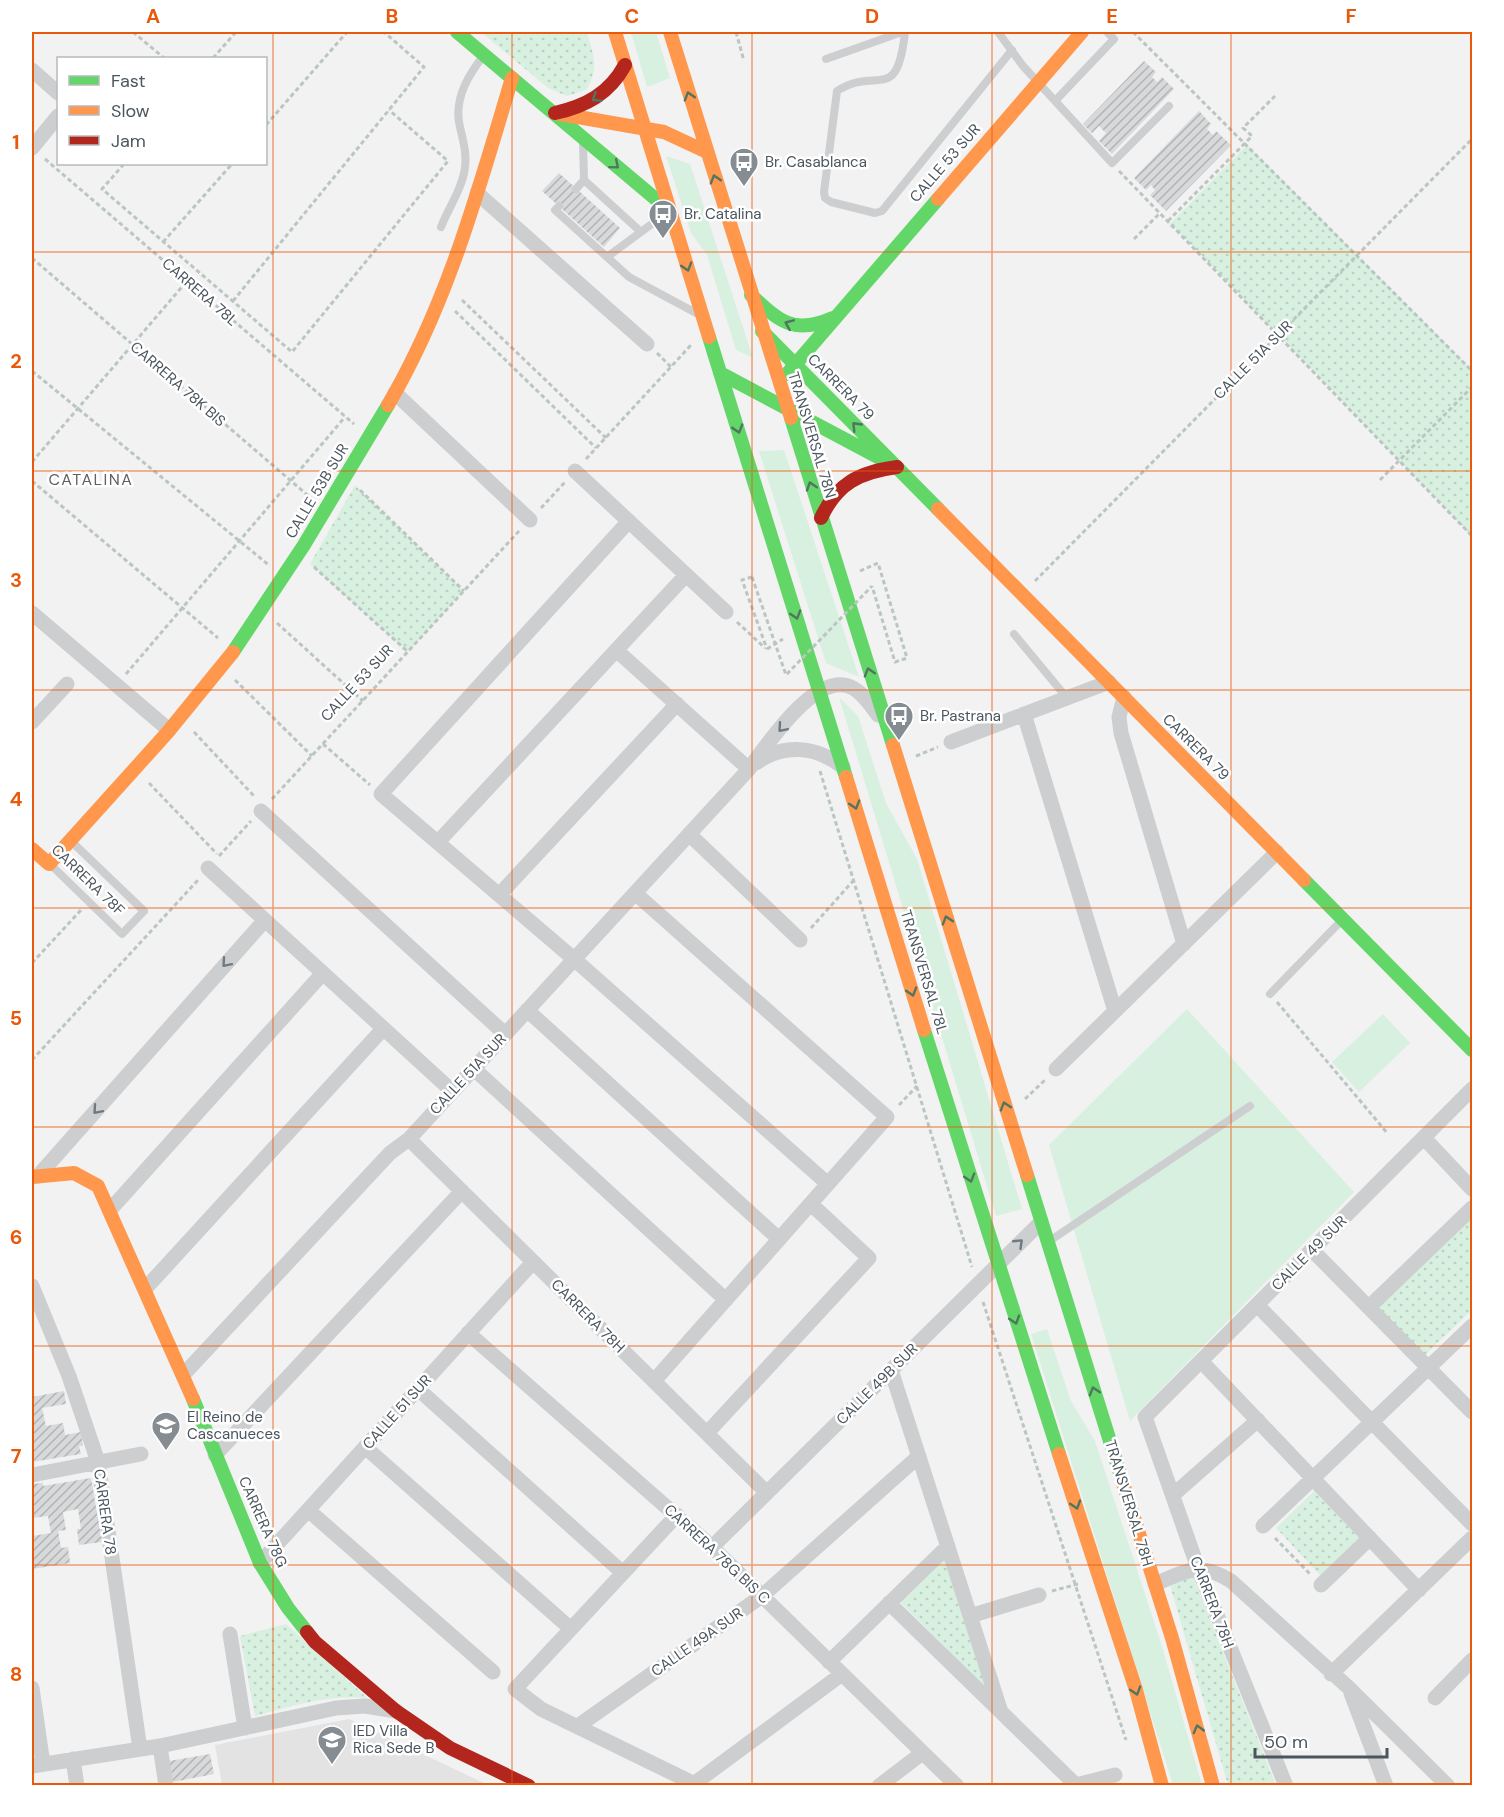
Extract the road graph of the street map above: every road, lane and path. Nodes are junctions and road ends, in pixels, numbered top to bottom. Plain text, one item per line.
1 (133, 32) edge
2 (236, 32) edge
3 (347, 32) edge
4 (384, 32) edge
5 (458, 32) edge
6 (615, 32) edge
7 (670, 32) edge
8 (736, 32) edge
9 (903, 32) edge
10 (998, 32) edge
11 (1082, 32) edge
12 (1107, 32) edge
13 (1133, 32) edge
14 (1012, 51) junction
15 (484, 55) junction
16 (163, 57) edge
17 (214, 57) edge
18 (826, 59) dead end
19 (744, 61) dead end
20 (625, 65) junction
21 (32, 70) edge
22 (512, 78) junction
23 (1038, 82) junction
24 (57, 92) edge
25 (1275, 96) dead end
26 (1055, 101) junction
27 (1169, 106) dead end
28 (389, 110) junction
29 (555, 113) junction
30 (57, 117) edge
31 (267, 124) edge
32 (644, 128) junction
33 (583, 138) junction
34 (1473, 139) edge
35 (1245, 144) junction
36 (32, 148) edge
37 (707, 152) junction
38 (1112, 163) junction
39 (123, 165) edge
40 (231, 165) edge
41 (584, 180) junction
42 (576, 189) dead end
43 (477, 193) junction
44 (559, 206) dead end
45 (670, 211) junction
46 (1160, 213) junction
47 (1168, 221) junction
48 (441, 227) dead end
49 (641, 232) junction
50 (1134, 239) dead end
51 (164, 242) junction
52 (1357, 255) junction
53 (607, 257) junction
54 (32, 258) edge
55 (187, 281) junction
56 (445, 292) junction
57 (751, 295) junction
58 (233, 301) junction
59 (834, 318) junction
60 (705, 323) junction
61 (762, 330) junction
62 (1278, 335) junction
63 (647, 344) dead end
64 (132, 345) junction
65 (795, 364) junction
66 (1473, 370) edge
67 (32, 371) edge
68 (720, 373) junction
69 (778, 384) junction
70 (1473, 387) edge
71 (395, 393) junction
72 (786, 408) junction
73 (77, 409) junction
74 (345, 417) junction
75 (369, 437) junction
76 (606, 438) junction
77 (596, 448) junction
78 (1400, 460) junction
79 (32, 462) edge
80 (897, 467) junction
81 (575, 471) junction
82 (345, 476) junction
83 (1380, 480) dead end
84 (32, 481) edge
85 (291, 481) junction
86 (325, 510) junction
87 (821, 518) junction
88 (530, 520) junction
89 (629, 521) junction
90 (1473, 536) edge
91 (239, 541) junction
92 (298, 553) junction
93 (859, 572) dead end
94 (686, 574) junction
95 (283, 577) junction
96 (1034, 582) dead end
97 (464, 591) junction
98 (183, 608) junction
99 (262, 609) junction
100 (726, 612) joint
101 (32, 614) edge
102 (1014, 634) dead end
103 (616, 650) junction
104 (233, 651) junction
105 (408, 652) junction
106 (221, 666) junction
107 (1109, 682) junction
108 (68, 684) dead end
109 (116, 685) junction
110 (819, 689) junction
111 (1124, 697) junction
112 (1067, 698) junction
113 (363, 701) junction
114 (677, 705) junction
115 (1023, 714) junction
116 (180, 718) junction
117 (32, 722) edge
118 (887, 728) junction
119 (169, 730) junction
120 (951, 742) joint
121 (323, 744) junction
122 (312, 756) junction
123 (910, 758) dead end
124 (843, 767) junction
125 (135, 769) junction
126 (749, 769) junction
127 (381, 794) junction
128 (263, 809) junction
129 (689, 834) junction
130 (71, 840) junction
131 (438, 842) junction
132 (32, 849) edge
133 (1277, 852) junction
134 (220, 856) junction
135 (50, 864) junction
136 (208, 868) junction
137 (859, 874) dead end
138 (635, 893) junction
139 (499, 895) junction
140 (89, 902) junction
141 (1343, 919) junction
142 (265, 920) junction
143 (800, 940) joint
144 (1184, 944) junction
145 (574, 959) junction
146 (32, 963) edge
147 (322, 973) junction
148 (1270, 994) joint
149 (527, 1010) junction
150 (1115, 1011) junction
151 (383, 1029) junction
152 (505, 1034) junction
153 (1473, 1050) edge
154 (32, 1060) edge
155 (473, 1068) junction
156 (1056, 1069) joint
157 (923, 1079) dead end
158 (1473, 1089) edge
159 (452, 1091) junction
160 (1250, 1106) dead end
161 (1008, 1116) junction
162 (887, 1117) junction
163 (1388, 1134) dead end
164 (1424, 1138) junction
165 (409, 1139) junction
166 (35, 1176) edge
167 (828, 1184) junction
168 (1473, 1189) edge
169 (462, 1191) junction
170 (811, 1204) junction
171 (1473, 1208) edge
172 (110, 1210) junction
173 (1041, 1222) junction
174 (779, 1239) junction
175 (1048, 1243) junction
176 (1312, 1250) junction
177 (533, 1262) junction
178 (997, 1264) junction
179 (32, 1286) edge
180 (145, 1289) junction
181 (726, 1300) junction
182 (1257, 1305) junction
183 (1369, 1307) junction
184 (1473, 1326) edge
185 (468, 1333) junction
186 (1201, 1361) junction
187 (1427, 1368) junction
188 (891, 1370) junction
189 (183, 1376) junction
190 (654, 1381) junction
191 (418, 1389) junction
192 (1473, 1412) edge
193 (1145, 1417) joint
194 (1258, 1420) junction
195 (1372, 1422) junction
196 (707, 1433) junction
197 (365, 1447) junction
198 (141, 1454) dead end
199 (214, 1455) junction
200 (919, 1456) junction
201 (98, 1462) junction
202 (32, 1475) edge
203 (1313, 1478) junction
204 (767, 1493) junction
205 (1173, 1495) junction
206 (308, 1510) junction
207 (677, 1515) junction
208 (1473, 1524) edge
209 (1263, 1526) joint
210 (1370, 1538) junction
211 (1473, 1538) edge
212 (948, 1546) junction
213 (712, 1547) junction
214 (260, 1563) junction
215 (1198, 1568) junction
216 (623, 1573) junction
217 (1084, 1582) dead end
218 (1155, 1584) junction
219 (1321, 1585) joint
220 (1419, 1590) junction
221 (1039, 1595) joint
222 (762, 1596) junction
223 (889, 1603) junction
224 (970, 1616) junction
225 (571, 1629) junction
226 (230, 1634) dead end
227 (1473, 1660) edge
228 (830, 1662) junction
229 (493, 1672) dead end
230 (842, 1674) junction
231 (1331, 1674) junction
232 (32, 1688) edge
233 (1349, 1688) junction
234 (1435, 1698) dead end
235 (396, 1712) junction
236 (1001, 1712) junction
237 (578, 1726) junction
238 (245, 1728) junction
239 (160, 1746) junction
240 (140, 1749) junction
241 (921, 1754) junction
242 (73, 1759) junction
243 (37, 1765) edge
244 (1115, 1775) dead end
245 (697, 1784) edge
246 (77, 1785) edge
247 (166, 1785) edge
248 (529, 1785) edge
249 (879, 1785) edge
250 (957, 1785) edge
251 (1076, 1785) edge
252 (1162, 1785) edge
253 (1213, 1785) edge
254 (1286, 1785) edge
255 (1386, 1785) edge
256 (1448, 1785) edge

1 - 16 path
2 - 17 path
3 - 31 path
4 - 28 path
5 - 15 street
6 - 20 street
37 -> 7 street, TRANSVERSAL 78N
8 - 19 path
9 - 14 lane
9 - 18 lane
10 - 14 lane
11 - 23 street, CALLE 53 SUR
12 - 26 lane
13 - 35 path
14 - 23 lane
15 - 22 street
15 - 48 lane
20 -> 29 street
20 - 32 street
21 - 24 street
22 - 29 street
22 - 43 street, CALLE 53B SUR
23 - 26 lane
23 - 59 street, CALLE 53 SUR
25 - 35 path
26 - 38 lane
27 - 38 lane
28 - 58 path
28 - 58 path
29 - 32 street
29 - 33 street
30 - 36 street
32 - 37 street
32 - 45 street
33 - 41 lane
33 -> 45 street
34 - 52 path, CALLE 51A SUR
35 - 47 path
35 - 52 path
36 - 55 path, CARRERA 78L
57 -> 37 street, TRANSVERSAL 78N
38 - 46 path
39 - 51 path
40 - 51 path
41 - 42 lane
41 - 49 lane
43 - 56 street, CALLE 53B SUR
43 - 63 street
44 - 53 lane
45 - 49 lane
45 -> 60 street
46 - 47 path
46 - 50 path
47 - 62 path
49 - 53 lane
51 - 58 path
52 - 62 path, CALLE 51A SUR
52 - 66 path
53 - 60 lane
54 - 64 path, CARRERA 78K BIS
55 - 64 path
55 - 74 path, CARRERA 78L
56 - 71 street, CALLE 53B SUR
56 - 76 path
56 - 77 path
59 -> 57 street
57 - 61 street, TRANSVERSAL 78N
59 - 65 street, CALLE 53 SUR
60 - 68 street
60 - 76 path, CALLE 53 SUR
61 - 65 street, CARRERA 79
61 - 69 street, TRANSVERSAL 78N
62 - 78 path
62 - 96 path, CALLE 51A SUR
64 - 73 path
64 - 85 path, CARRERA 78K BIS
65 - 69 street, CALLE 53 SUR
80 -> 65 street, CARRERA 79
67 - 73 path
68 - 72 street, CARRERA 79
68 -> 110 street
69 - 72 street, TRANSVERSAL 78N
70 - 78 path
71 - 75 street, CALLE 53B SUR
71 - 88 street
72 - 80 street, CARRERA 79
87 -> 72 street, TRANSVERSAL 78N
73 - 79 path
73 - 91 path
74 - 75 path, CARRERA 78L
74 - 85 path
75 - 82 street, CALLE 53B SUR
76 - 77 path, CALLE 53 SUR
77 - 81 path, CALLE 53 SUR
78 - 83 path
78 - 90 path
80 - 87 street
80 - 107 street, CARRERA 79
81 - 88 path, CALLE 53 SUR
81 - 89 street
82 - 86 street, CALLE 53B SUR
82 - 97 path
84 - 98 path
85 - 86 path, CARRERA 78K BIS
85 - 91 path
86 - 92 street, CALLE 53B SUR
118 -> 87 street, TRANSVERSAL 78N
88 - 97 path, CALLE 53 SUR
89 - 94 street
89 - 127 street
91 - 95 path
91 - 98 path
92 - 95 street, CALLE 53B SUR
92 - 105 path
93 - 100 path, bridge
94 - 100 street
94 - 103 street
95 - 99 street, CALLE 53B SUR
97 - 105 path, CALLE 53 SUR
98 - 104 path
98 - 109 path
99 - 104 street, CALLE 53B SUR
99 - 113 path
101 - 109 street
102 - 112 lane
103 - 114 street
103 - 131 street
104 - 106 street, CALLE 53B SUR
105 - 113 path, CALLE 53 SUR
106 - 116 street, CALLE 53B SUR
106 - 122 path
107 - 111 street, CARRERA 79
107 - 112 street
108 - 117 street
109 - 119 street
110 - 118 street
110 - 124 street, TRANSVERSAL 78L
110 -> 126 street, CALLE 51A SUR
111 - 133 street, CARRERA 79
111 - 144 street
112 - 115 street
113 - 121 path, CALLE 53 SUR
114 - 126 street
114 - 139 street
115 - 120 street
115 - 150 street
116 - 119 street, CALLE 53B SUR
116 - 128 path
161 -> 118 street
119 - 125 street, CALLE 53B SUR
120 - 123 path
121 - 122 path, CALLE 53 SUR
121 - 127 path
122 - 128 path, CALLE 53 SUR
124 - 126 street, CALLE 51A SUR
124 -> 178 street, TRANSVERSAL 78L
125 - 130 street, CALLE 53B SUR
125 - 134 path
126 - 129 street, CALLE 51A SUR
127 - 131 street
128 - 134 path, CALLE 53 SUR
128 - 152 street
129 - 138 street, CALLE 51A SUR
129 - 143 street
130 - 135 street, CALLE 53B SUR
130 - 140 lane, CARRERA 78F
131 - 139 street
132 - 135 street, CARRERA 78F
133 - 141 street, CARRERA 79
133 - 144 street
134 - 136 path, CALLE 53 SUR
135 - 140 lane, CARRERA 78F
136 - 142 street
136 - 154 path, CALLE 53 SUR
137 - 143 path
138 - 145 street, CALLE 51A SUR
138 - 162 street
139 - 145 street
140 - 146 path
141 - 148 lane
141 - 153 street, CARRERA 79
142 - 147 street
142 -> 166 street
144 - 150 street
145 - 149 street, CALLE 51A SUR
145 - 167 street
147 - 151 street
147 - 172 street
148 - 163 path
149 - 152 street, CALLE 51A SUR
149 - 174 street
150 - 156 street
151 - 159 street
151 - 180 street
152 - 155 street, CALLE 51A SUR
155 - 159 street, CALLE 51A SUR
155 - 181 street
156 - 161 path
157 - 162 path
158 - 164 street, CALLE 49 SUR
159 - 165 street, CALLE 51A SUR
160 - 175 lane
161 - 173 street
162 - 167 street
164 - 168 street
164 - 176 street, CALLE 49 SUR
165 - 169 street, CARRERA 78H
165 - 189 street, CALLE 51A SUR
166 - 172 street, CARRERA 78G
167 - 170 street
169 - 177 street, CARRERA 78H
169 - 199 street
170 - 174 street
170 - 196 street
171 - 183 street
172 - 180 street, CARRERA 78G
173 - 175 street, TRANSVERSAL 78H
178 -> 173 street, CALLE 49B SUR
174 - 181 street
218 -> 175 street, TRANSVERSAL 78H
176 - 182 street, CALLE 49 SUR
176 - 183 street
177 - 185 street, CALLE 51 SUR
177 - 190 street, CARRERA 78H
178 - 188 street, CALLE 49B SUR
178 -> 252 street
179 - 201 street, CARRERA 78
180 - 189 street, CARRERA 78G
181 - 190 street
182 - 186 street, CALLE 49 SUR
182 - 195 street
183 - 187 street
184 - 187 street
185 - 191 street, CALLE 51 SUR
185 - 207 street, CARRERA 78G BIS C
186 - 193 street, CALLE 49 SUR
186 - 194 street
187 - 192 street
187 - 195 street
188 - 200 street
188 - 204 street, CALLE 49B SUR
189 - 199 street, CARRERA 78G
190 - 196 street, CARRERA 78H
191 - 197 street, CALLE 51 SUR
191 - 216 street
193 - 205 street, CARRERA 78H
194 - 203 street
194 - 205 street
195 - 203 street
195 - 208 street
196 - 204 street, CARRERA 78H
197 - 206 street, CALLE 51 SUR
197 - 225 street
198 - 201 street
199 - 214 street, CARRERA 78G
200 - 212 street
200 - 222 street, CALLE 49A SUR
201 - 202 street
201 - 240 street, CARRERA 78
203 - 209 street
203 - 210 street
204 - 213 street, CALLE 49B SUR
205 - 215 street, CARRERA 78H
206 - 214 street, CALLE 51 SUR
206 - 229 street
207 - 213 street, CARRERA 78G BIS C
207 - 216 street
209 - 219 path
210 - 219 street
210 - 220 street
211 - 220 street
212 - 223 street
212 - 224 street
213 - 222 street, CARRERA 78G BIS C
214 - 235 street, CARRERA 78G
215 - 218 street
215 - 231 street
215 - 254 street, CARRERA 78H
216 - 225 street
217 - 221 path
253 -> 218 street, TRANSVERSAL 78H
220 - 231 street
221 - 224 street
222 - 228 street, CARRERA 78G BIS C
222 - 237 street, CALLE 49A SUR
223 - 228 street
223 - 236 street
224 - 236 street
225 - 237 street
226 - 238 street
227 - 234 street
228 - 230 street, CARRERA 78G BIS C
230 - 241 street, CARRERA 78G BIS C
230 - 245 street
231 - 233 street
232 - 243 street
233 - 255 street
233 - 256 street
235 - 238 street
235 - 248 street, CARRERA 78G
236 - 251 street
237 - 245 street
238 - 239 street
239 - 240 street
239 - 247 street
240 - 242 street
241 - 249 street
241 - 250 street, CARRERA 78G BIS C
242 - 243 street
242 - 246 street
244 - 251 street

